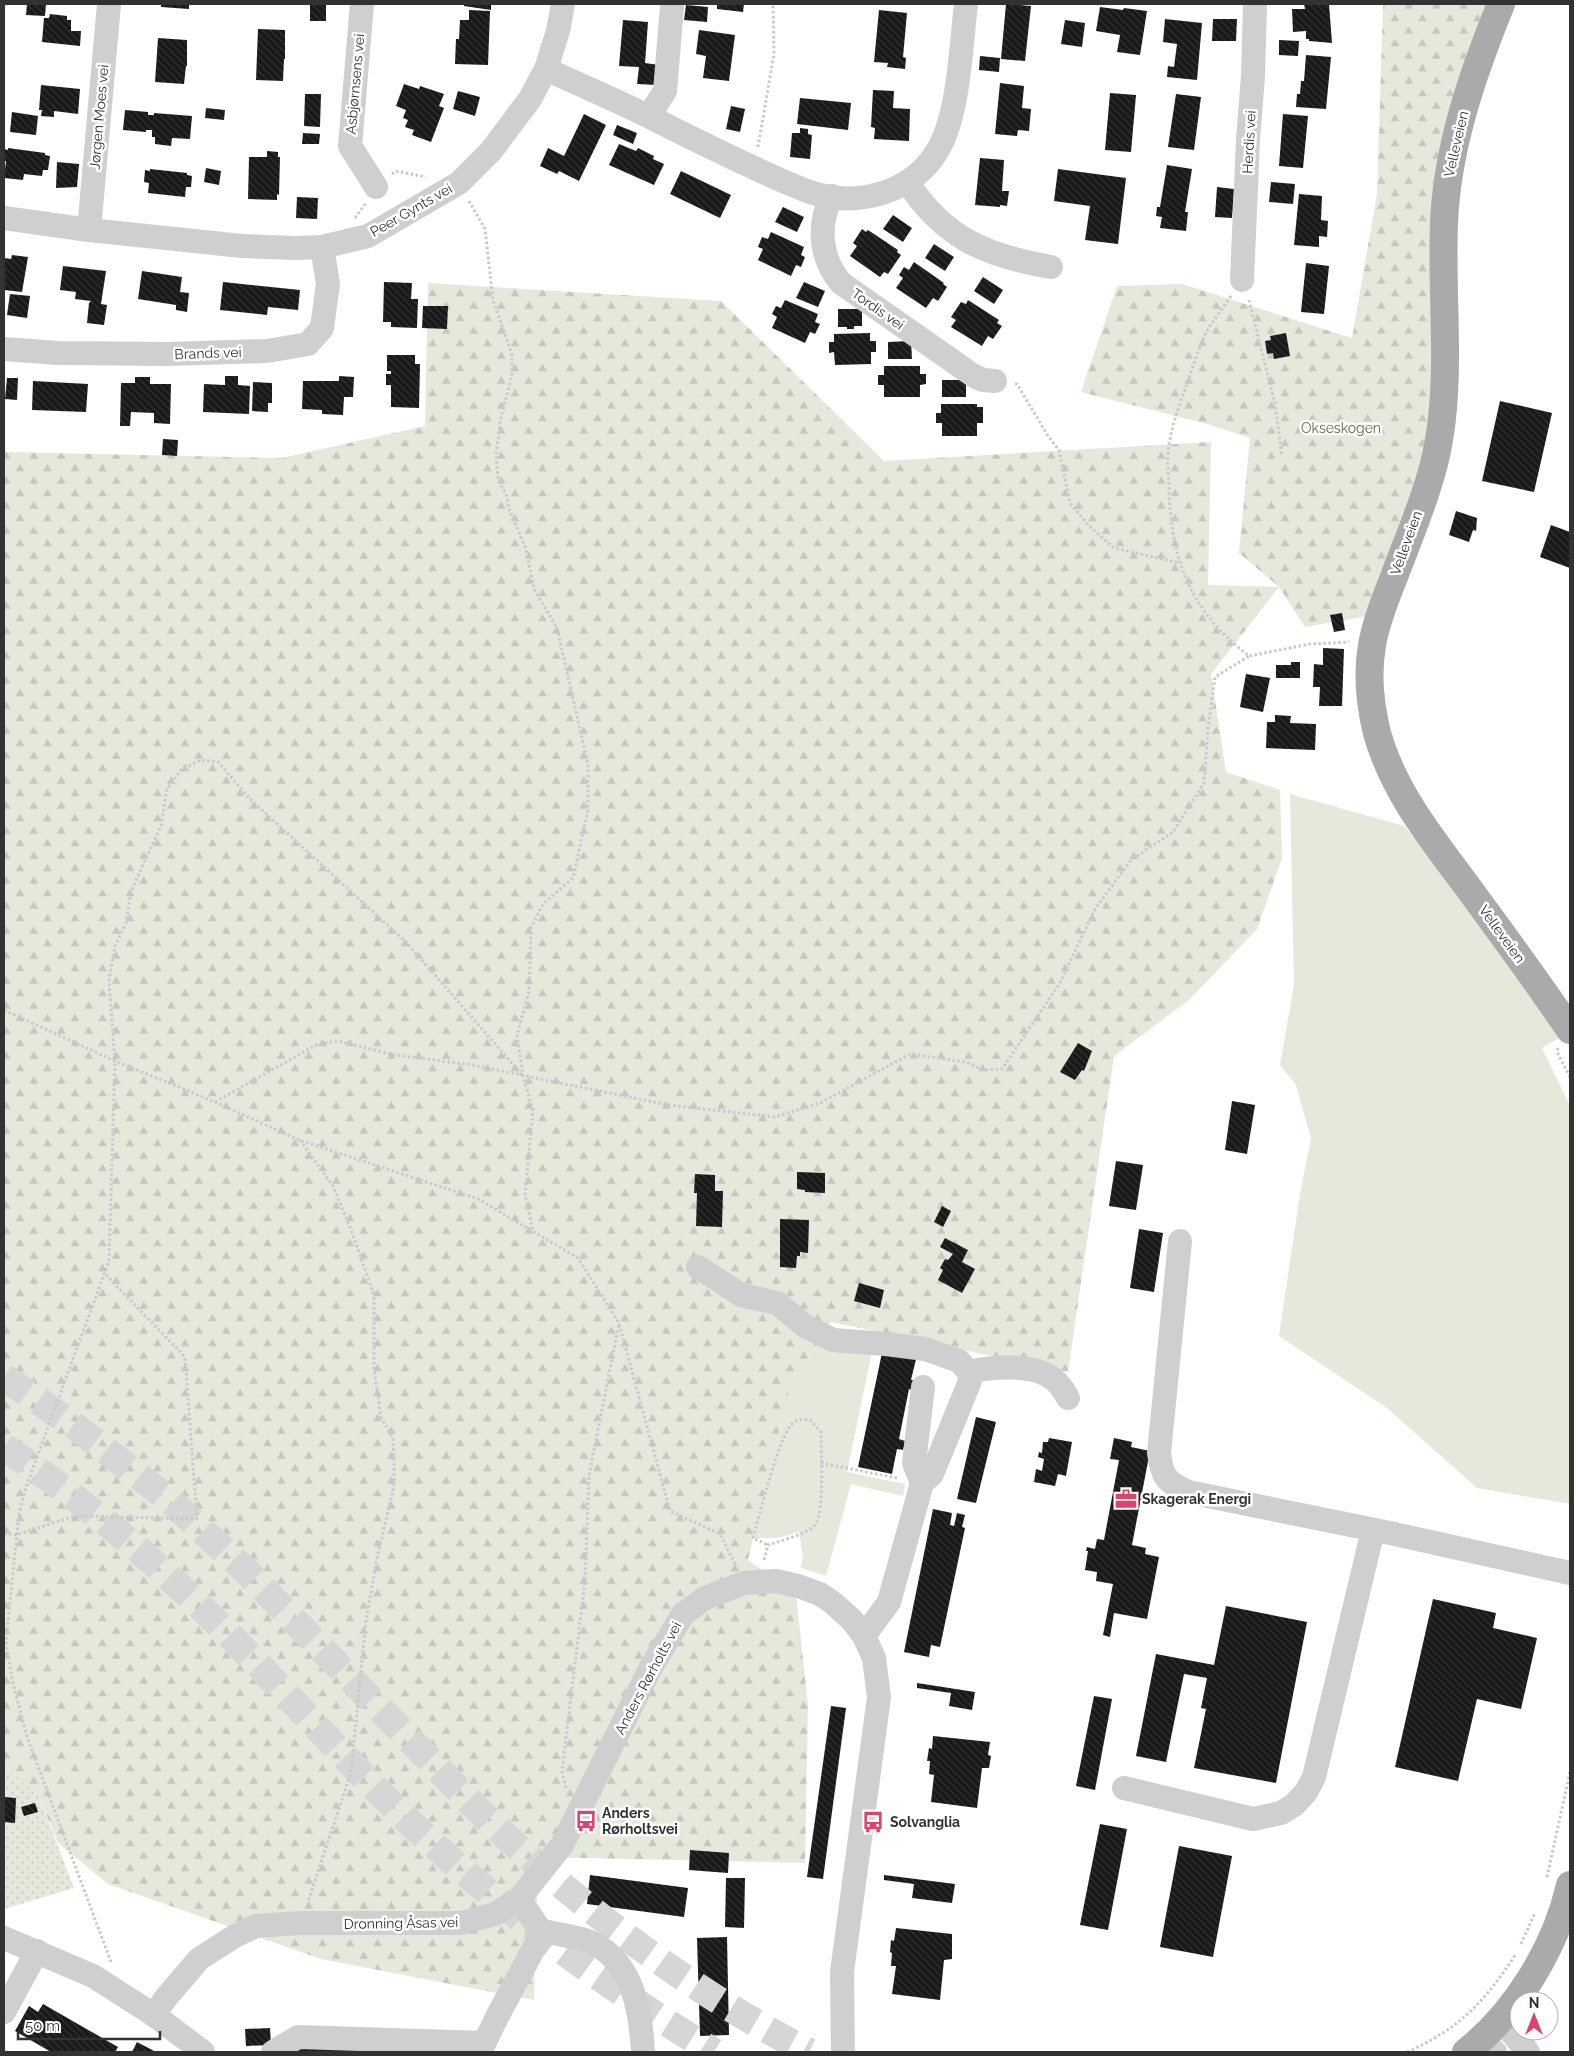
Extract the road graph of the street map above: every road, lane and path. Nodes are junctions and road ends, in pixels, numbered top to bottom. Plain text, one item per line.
1 (109, 4) edge
2 (362, 4) edge
3 (563, 4) edge
4 (773, 4) edge
5 (966, 4) edge
6 (1256, 4) edge
7 (1501, 4) edge
8 (672, 6) dead end
9 (546, 69) junction
10 (649, 116) junction
11 (754, 168) junction
12 (459, 183) junction
13 (908, 183) junction
14 (376, 187) dead end
15 (832, 196) junction
16 (4, 218) edge
17 (89, 230) junction
18 (322, 247) junction
19 (1051, 267) dead end
20 (1242, 280) junction
21 (4, 349) edge
22 (994, 381) joint
23 (1282, 455) dead end
24 (1180, 563) junction
25 (1372, 645) junction
26 (1249, 656) junction
27 (4, 1010) edge
28 (1565, 1037) edge
29 (115, 1061) junction
30 (523, 1076) junction
31 (1570, 1077) edge
32 (215, 1102) junction
33 (299, 1140) junction
34 (532, 1231) junction
35 (1180, 1241) dead end
36 (698, 1267) dead end
37 (105, 1274) junction
38 (619, 1323) junction
39 (969, 1372) junction
40 (923, 1387) dead end
41 (1068, 1398) dead end
42 (821, 1463) junction
43 (922, 1483) junction
44 (1373, 1530) junction
45 (4, 1533) edge
46 (16, 1535) junction
47 (768, 1545) junction
48 (763, 1568) dead end
49 (1570, 1573) edge
50 (744, 1583) junction
51 (864, 1636) junction
52 (1570, 1772) edge
53 (1124, 1788) dead end
54 (575, 1820) junction
55 (1558, 1884) edge
56 (519, 1899) junction
57 (1538, 1907) dead end
58 (301, 1923) junction
59 (4, 1938) edge
60 (38, 1951) junction
61 (114, 1970) dead end
62 (4, 2012) edge
63 (154, 2015) junction
64 (1501, 2020) junction
65 (482, 2048) edge
66 (1480, 2048) edge
67 (203, 2052) edge
68 (273, 2052) edge
69 (643, 2052) edge
70 (843, 2052) edge
71 (1408, 2052) edge
72 (1528, 2052) edge

1 - 17 street, Jørgen Moes vei
2 - 14 street, Asbjørnsens vei
3 - 9 street, Peer Gynts vei
4 - 11 path
5 - 13 street
6 - 20 street, Herdis vei
7 - 25 main road, Velleveien
8 - 10 street
9 - 10 street
9 - 12 street, Peer Gynts vei
10 - 11 street
11 - 15 street
12 - 18 street, Peer Gynts vei
12 - 30 path
13 - 15 street
13 - 19 street
15 - 22 street, Tordis vei
16 - 17 street, Peer Gynts vei
17 - 18 street, Peer Gynts vei
18 - 21 street, Brands vei
20 - 23 path
20 - 24 path
22 - 24 path
24 - 26 path
25 - 26 path
25 - 28 main road, Velleveien
26 - 30 path
27 - 29 path
28 - 31 path
29 - 30 path
29 - 32 path
29 - 37 path
30 - 32 path
30 - 34 path
32 - 33 path
33 - 34 path
33 - 58 path
34 - 38 path
35 - 44 street
36 - 39 street
37 - 46 path
37 - 46 path
38 - 50 path
38 - 54 path
39 - 41 street
39 - 43 street
40 - 43 street
42 - 43 path
42 - 47 path
42 - 47 path
43 - 51 street
44 - 49 street
44 - 53 street
45 - 46 path
46 - 61 path
47 - 48 path
50 - 51 street, Anders Rørholts vei
50 - 54 street, Anders Rørholts vei
51 - 70 street, Anders Rørholts vei
52 - 55 path
54 - 56 street, Anders Rørholts vei
55 - 64 main road
56 - 58 street, Dronning Åsas vei
56 - 65 street
56 - 69 street
57 - 71 path
58 - 63 street, Dronning Åsas vei
59 - 60 street
60 - 62 street
60 - 63 street
63 - 67 street
64 - 66 main road
64 - 72 street
65 - 68 street

